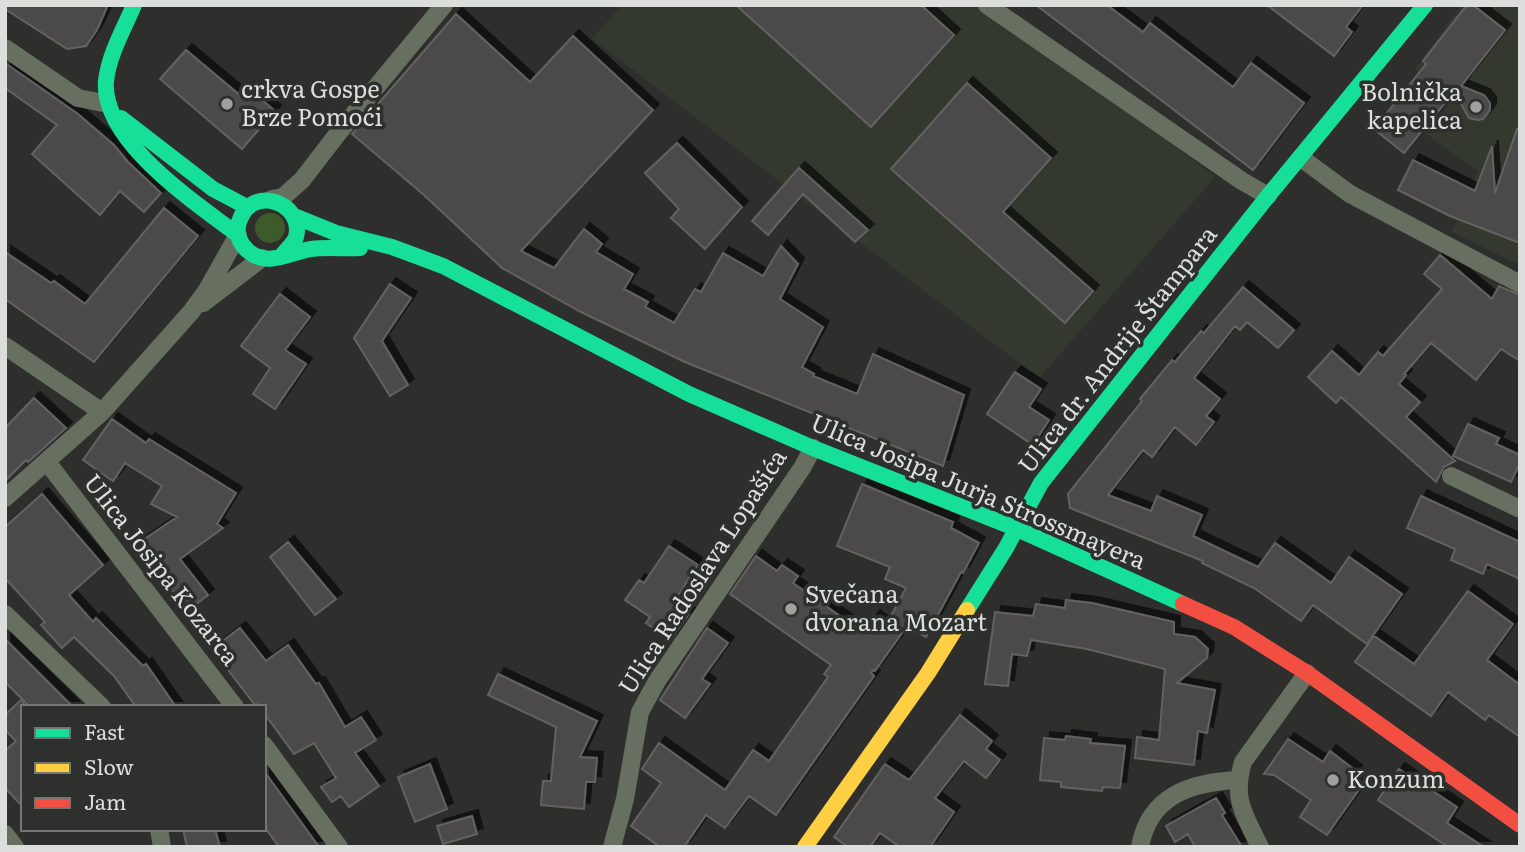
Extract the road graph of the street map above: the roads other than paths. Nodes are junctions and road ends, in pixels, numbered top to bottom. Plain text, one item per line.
1 (134, 5) edge
2 (444, 5) edge
3 (987, 5) edge
4 (1425, 5) edge
5 (5, 48) edge
6 (110, 108) junction
7 (1301, 158) junction
8 (1268, 196) junction
9 (272, 200) junction
10 (247, 207) junction
11 (294, 216) junction
12 (238, 235) junction
13 (392, 247) junction
14 (283, 254) junction
15 (262, 258) junction
16 (1520, 284) edge
17 (191, 312) junction
18 (5, 346) edge
19 (102, 412) junction
20 (813, 448) junction
21 (47, 462) junction
22 (1451, 476) dead end
23 (5, 498) edge
24 (1520, 509) edge
25 (1015, 528) junction
26 (5, 614) edge
27 (1307, 673) junction
28 (100, 705) edge
29 (233, 705) edge
30 (266, 748) edge
31 (1238, 780) junction
32 (1520, 825) edge
33 (5, 834) edge
34 (15, 847) edge
35 (339, 847) edge
36 (612, 847) edge
37 (806, 847) edge
38 (1140, 847) edge
39 (1261, 847) edge

1 - 6 main road
2 - 9 street
3 - 8 street
4 - 7 main road, Ulica dr. Andrije Štampara
5 - 6 street
6 - 10 main road
6 - 12 main road
7 - 8 main road, Ulica dr. Andrije Štampara
7 - 16 street
8 - 25 main road, Ulica dr. Andrije Štampara
9 - 10 main road
9 - 11 main road
10 - 12 main road
11 - 13 main road, Ulica Josipa Jurja Strossmayera
11 - 14 main road
12 - 15 main road
12 - 17 street
13 - 14 main road
13 - 20 main road, Ulica Josipa Jurja Strossmayera
14 - 15 main road
15 - 17 street
17 - 19 street
18 - 19 street
19 - 21 street
20 - 25 main road, Ulica Josipa Jurja Strossmayera
20 - 36 street, Ulica Radoslava Lopašića
21 - 23 street
21 - 29 street, Ulica Josipa Kozarca
22 - 24 street
25 - 27 main road, Ulica Josipa Jurja Strossmayera
25 - 37 main road, Ulica dr. Andrije Štampara
26 - 28 street
27 - 31 street
27 - 32 main road, Ulica Josipa Jurja Strossmayera
30 - 35 street
31 - 38 street
31 - 39 street
33 - 34 street

